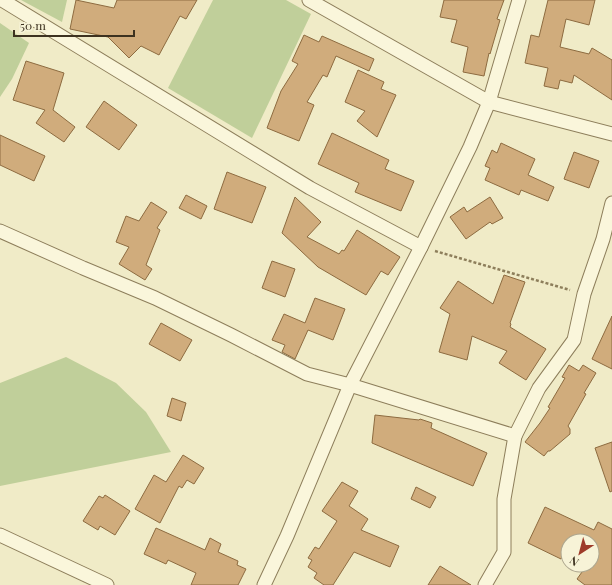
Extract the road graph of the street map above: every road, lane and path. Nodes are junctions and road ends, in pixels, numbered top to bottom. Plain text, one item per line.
1 (2, 0) edge
2 (309, 0) edge
3 (519, 0) edge
4 (489, 102) junction
5 (612, 134) edge
6 (612, 203) edge
7 (0, 231) edge
8 (421, 247) junction
9 (584, 294) junction
10 (350, 386) junction
11 (515, 436) junction
12 (0, 536) edge
13 (107, 585) edge
14 (264, 585) edge
15 (485, 585) edge

1 - 8 street
2 - 4 street
3 - 4 street
4 - 5 street
4 - 8 street
6 - 9 street
7 - 10 street
8 - 9 path
8 - 10 street
9 - 11 street
10 - 11 street
10 - 14 street
11 - 15 street
12 - 13 street

